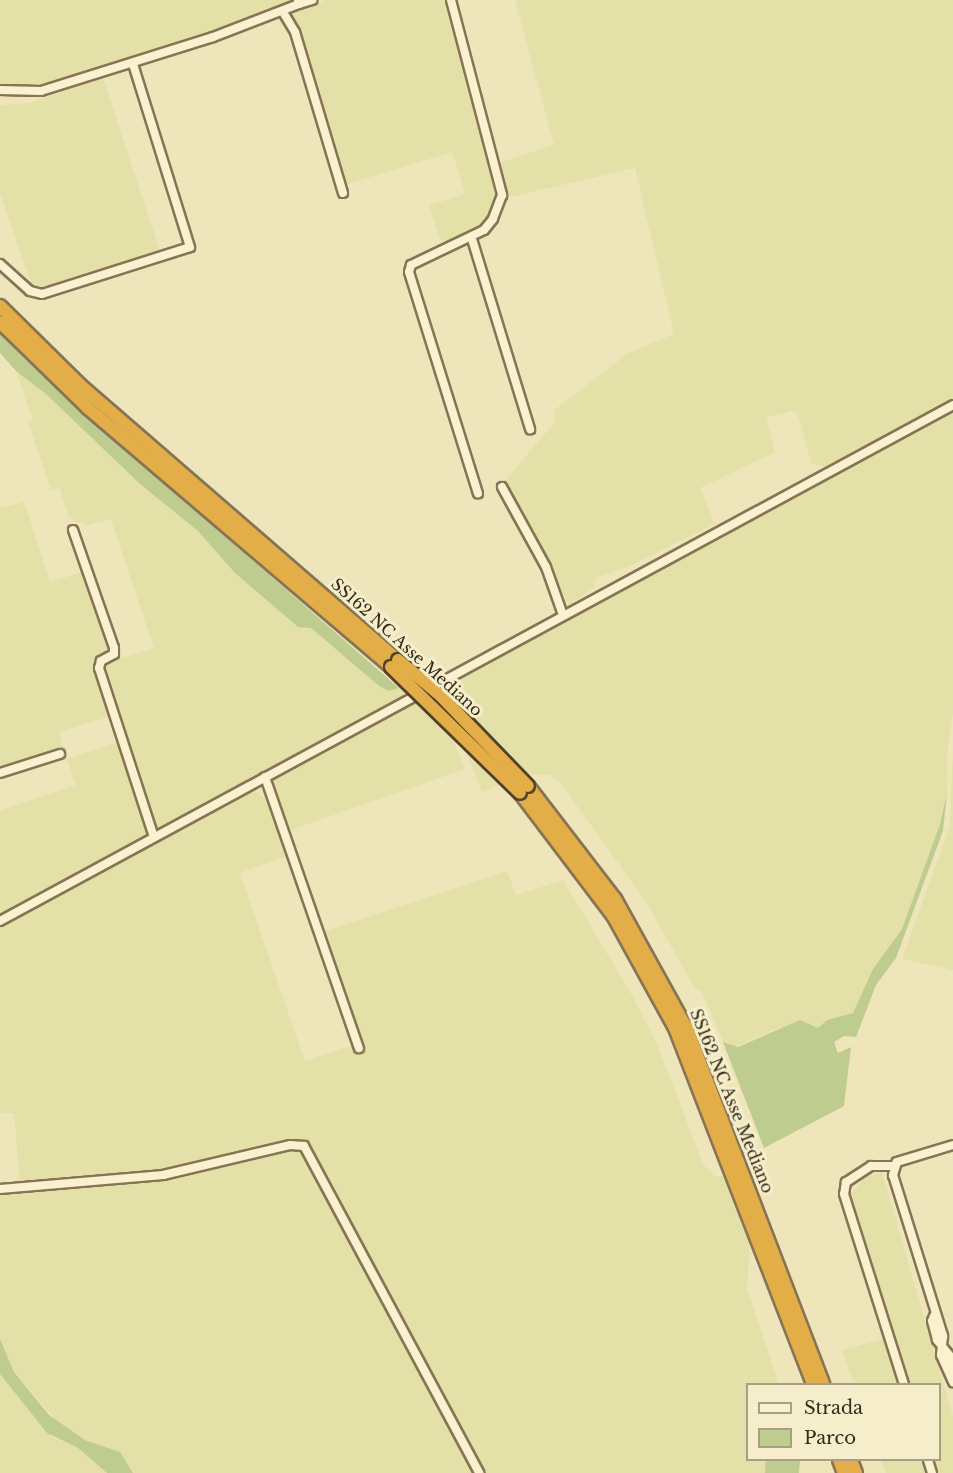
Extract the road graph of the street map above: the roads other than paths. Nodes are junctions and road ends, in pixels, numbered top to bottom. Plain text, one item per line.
1 (312, 0) edge
2 (451, 0) edge
3 (298, 2) edge
4 (283, 12) junction
5 (133, 64) junction
6 (0, 90) edge
7 (343, 193) dead end
8 (472, 239) junction
9 (0, 264) edge
10 (0, 306) edge
11 (0, 322) edge
12 (953, 405) edge
13 (530, 429) dead end
14 (502, 487) dead end
15 (478, 493) dead end
16 (73, 530) dead end
17 (563, 615) junction
18 (394, 664) junction
19 (60, 754) dead end
20 (0, 773) edge
21 (265, 777) junction
22 (154, 837) junction
23 (0, 921) edge
24 (359, 1048) dead end
25 (953, 1145) edge
26 (894, 1166) junction
27 (0, 1189) edge
28 (778, 1278) junction
29 (953, 1339) edge
30 (942, 1346) junction
31 (953, 1346) edge
32 (953, 1382) edge
33 (813, 1383) edge
34 (823, 1383) edge
35 (904, 1383) edge
36 (479, 1473) edge

1 - 3 street
2 - 8 street
3 - 4 street
4 - 5 street
4 - 7 street
5 - 6 street
5 - 9 street
8 - 13 street
8 - 15 street
10 - 18 highway, SS162 NC Asse Mediano
11 - 18 highway, SS162 NC Asse Mediano
12 - 17 street
14 - 17 street
16 - 22 street
17 - 21 street
18 - 28 highway, SS162 NC Asse Mediano, bridge
19 - 20 street
21 - 22 street
21 - 24 street
22 - 23 street
25 - 26 street
26 - 30 street
26 - 35 street
27 - 36 street
28 - 33 highway, SS162 NC Asse Mediano
28 - 34 highway, SS162 NC Asse Mediano
29 - 30 street
30 - 31 street
30 - 32 street

